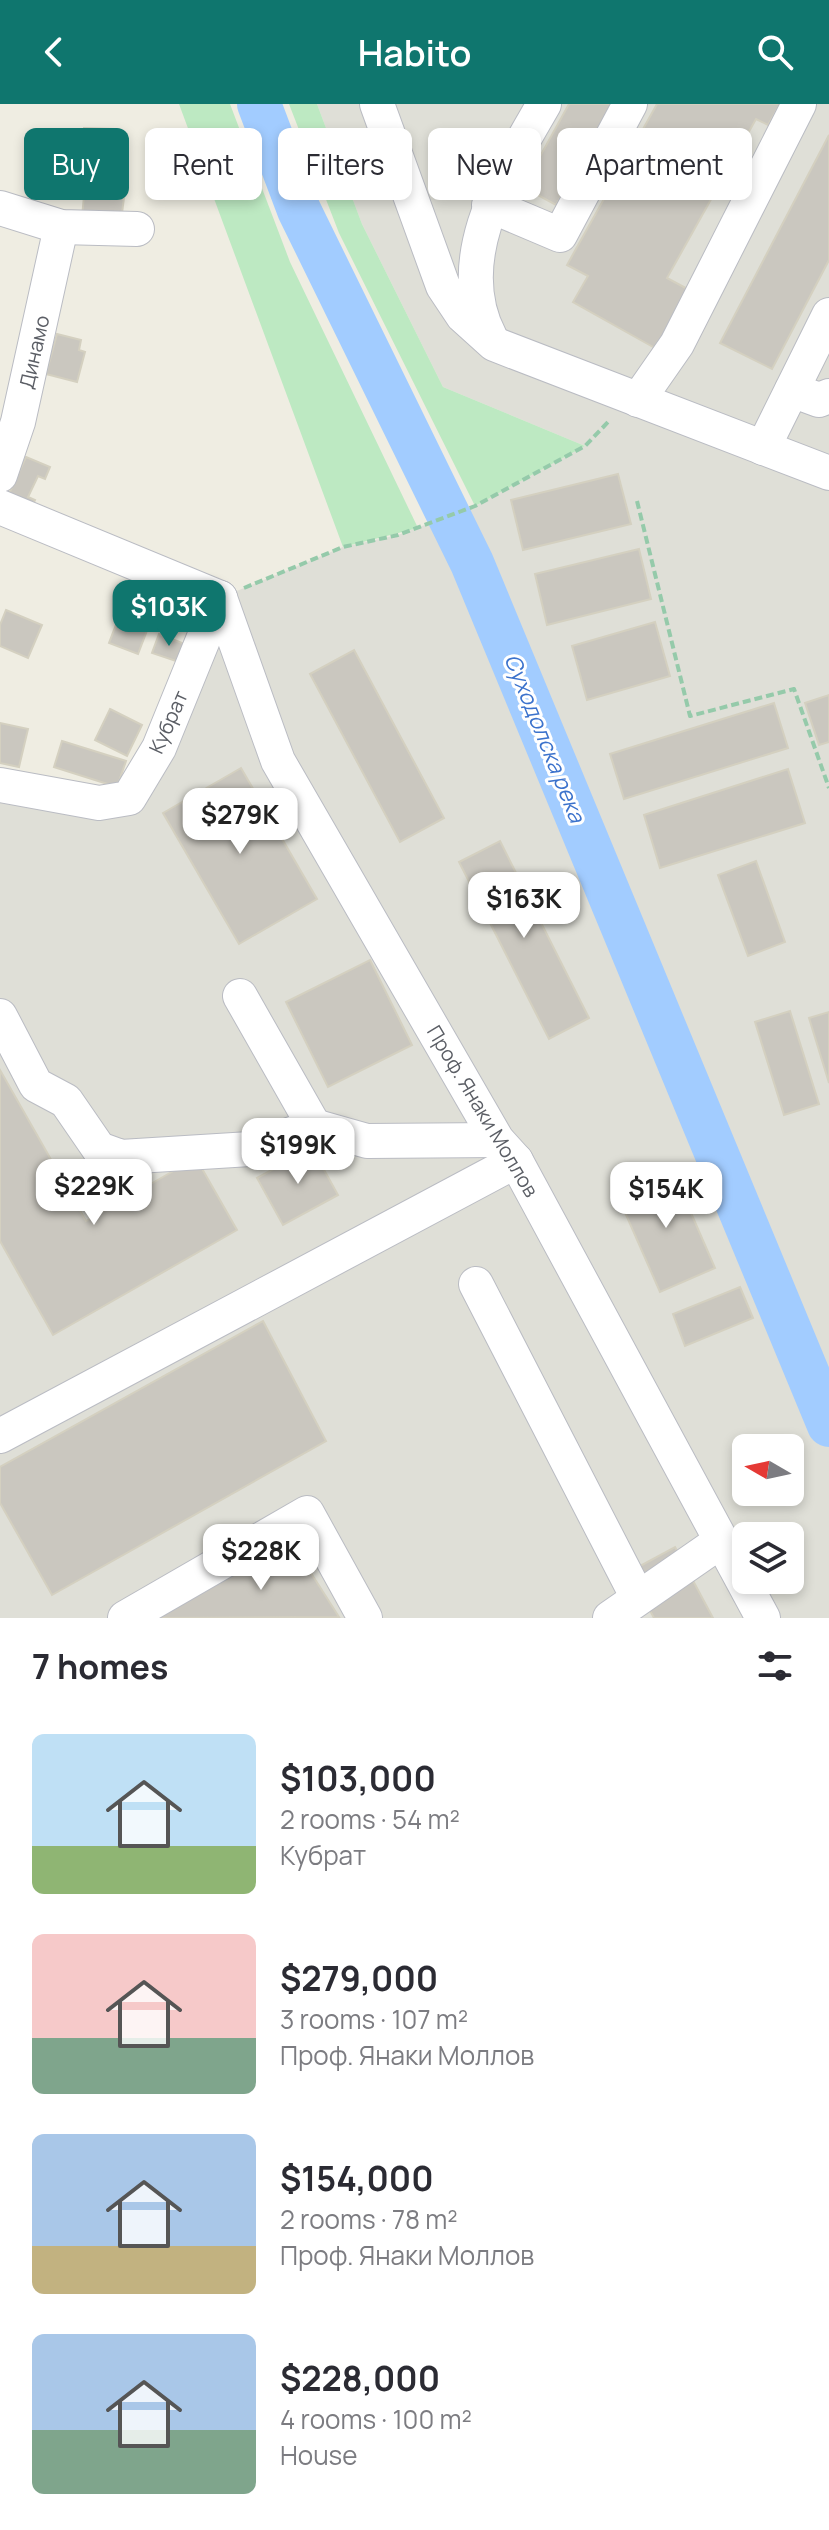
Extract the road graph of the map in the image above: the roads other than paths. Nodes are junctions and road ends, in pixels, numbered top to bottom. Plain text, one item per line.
1 (377, 104) edge
2 (544, 104) edge
3 (630, 104) edge
4 (799, 104) edge
5 (489, 205) junction
6 (0, 208) edge
7 (61, 227) junction
8 (137, 229) dead end
9 (829, 315) edge
10 (494, 344) junction
11 (792, 390) junction
12 (829, 396) edge
13 (634, 399) junction
14 (763, 448) junction
15 (829, 473) edge
16 (0, 475) edge
17 (0, 507) edge
18 (220, 598) junction
19 (0, 785) edge
20 (240, 996) dead end
21 (0, 1016) edge
22 (314, 1126) junction
23 (506, 1150) junction
24 (476, 1284) dead end
25 (0, 1436) edge
26 (721, 1541) junction
27 (638, 1598) junction
28 (125, 1618) edge
29 (365, 1618) edge
30 (610, 1618) edge
31 (763, 1618) edge

1 - 10 street
2 - 5 street
3 - 5 street
4 - 13 street
5 - 10 street
6 - 7 street
7 - 8 street
7 - 16 street, Динамо
9 - 11 street
10 - 13 street
11 - 12 street
11 - 14 street
13 - 14 street
14 - 15 street
17 - 18 street
18 - 19 street, Кубрат
18 - 23 street, Проф. Янаки Моллов
20 - 22 street
21 - 22 street
22 - 23 street
23 - 25 street
23 - 26 street, Проф. Янаки Моллов
24 - 27 street
26 - 27 street
26 - 31 street, Проф. Янаки Моллов
27 - 30 street
28 - 29 street

